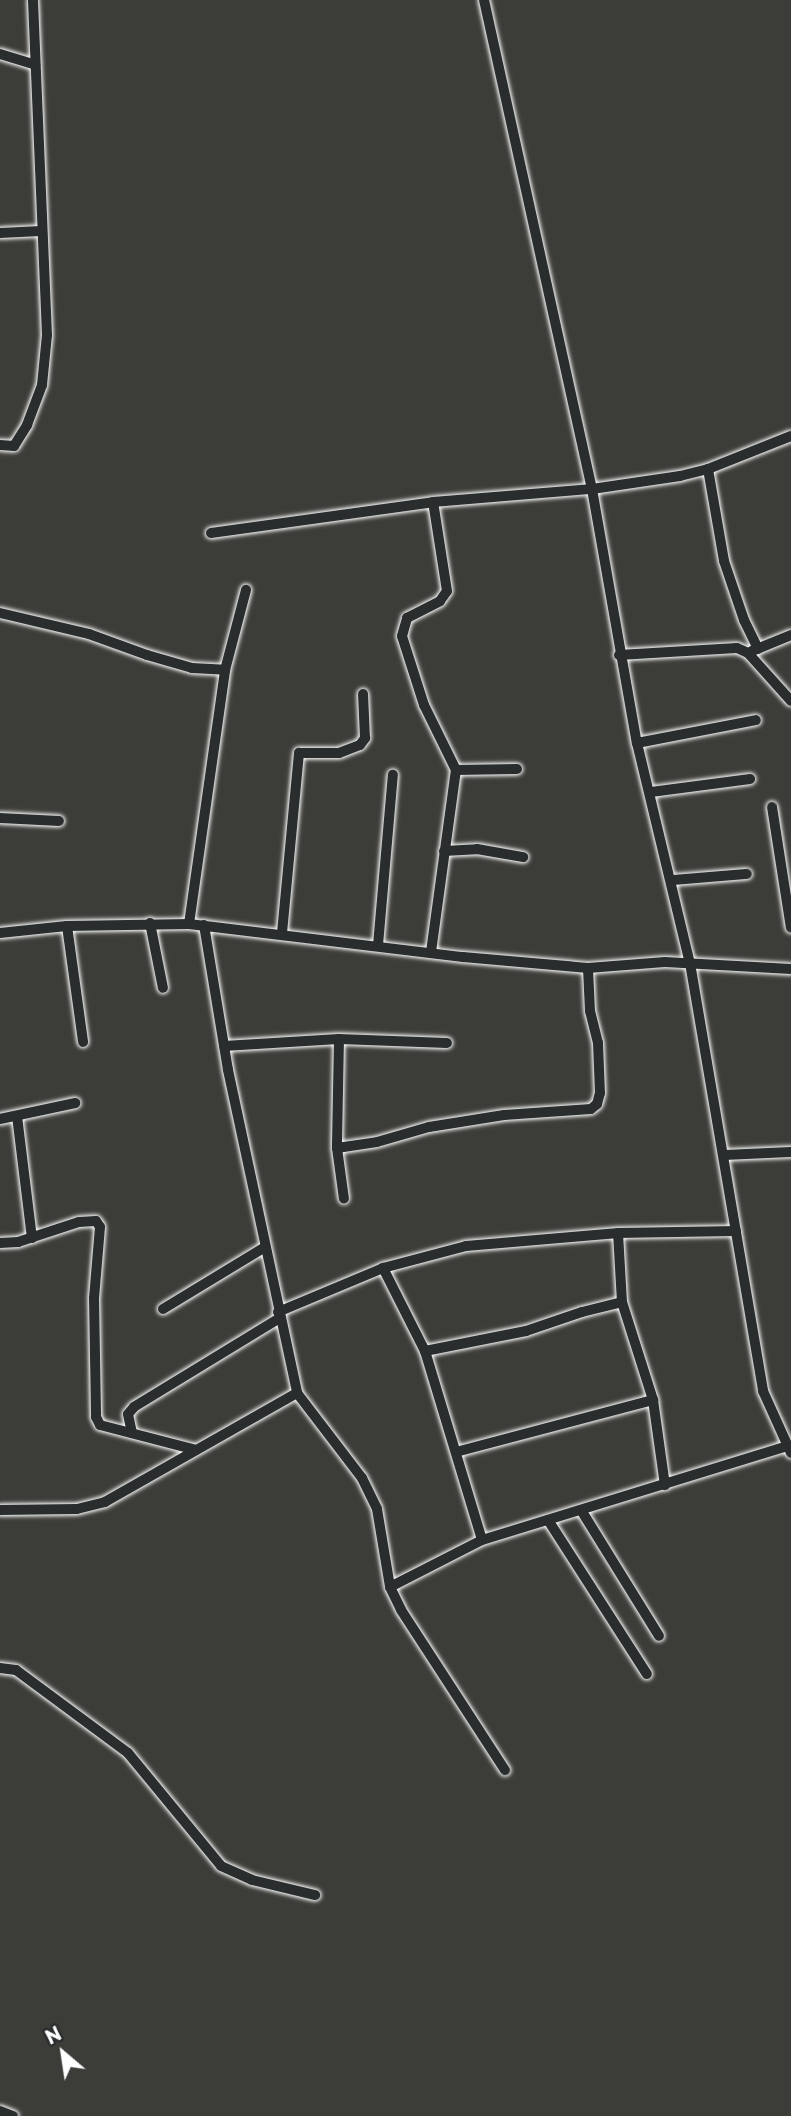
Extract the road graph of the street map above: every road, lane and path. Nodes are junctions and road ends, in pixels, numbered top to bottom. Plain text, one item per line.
1 (33, 0) edge
2 (484, 0) edge
3 (0, 54) edge
4 (36, 65) junction
5 (41, 232) junction
6 (0, 233) edge
7 (791, 436) edge
8 (0, 445) edge
9 (708, 469) junction
10 (592, 489) junction
11 (433, 502) junction
12 (211, 533) dead end
13 (246, 590) dead end
14 (0, 613) edge
15 (791, 635) edge
16 (753, 651) junction
17 (619, 655) junction
18 (225, 670) junction
19 (363, 694) dead end
20 (791, 701) edge
21 (756, 720) dead end
22 (637, 743) junction
23 (517, 769) dead end
24 (456, 770) junction
25 (393, 775) dead end
26 (750, 779) dead end
27 (651, 792) junction
28 (772, 807) dead end
29 (0, 818) edge
30 (59, 821) dead end
31 (444, 851) junction
32 (523, 857) dead end
33 (747, 874) dead end
34 (672, 880) junction
35 (788, 894) edge
36 (150, 923) junction
37 (189, 923) junction
38 (204, 925) junction
39 (67, 926) junction
40 (791, 928) edge
41 (0, 933) edge
42 (282, 933) junction
43 (377, 945) junction
44 (431, 952) junction
45 (690, 963) junction
46 (588, 968) junction
47 (791, 969) edge
48 (163, 988) dead end
49 (340, 1040) junction
50 (83, 1042) dead end
51 (447, 1043) dead end
52 (224, 1046) junction
53 (75, 1102) dead end
54 (17, 1116) junction
55 (0, 1119) edge
56 (337, 1148) junction
57 (791, 1152) edge
58 (724, 1155) junction
59 (344, 1199) dead end
60 (736, 1231) junction
61 (618, 1233) junction
62 (32, 1238) junction
63 (0, 1243) edge
64 (265, 1247) junction
65 (383, 1268) junction
66 (622, 1302) junction
67 (163, 1310) dead end
68 (279, 1315) junction
69 (425, 1351) junction
70 (297, 1392) junction
71 (653, 1400) junction
72 (132, 1433) junction
73 (789, 1449) edge
74 (196, 1450) junction
75 (456, 1452) junction
76 (665, 1485) junction
77 (0, 1510) edge
78 (581, 1510) junction
79 (548, 1520) junction
80 (482, 1540) junction
81 (390, 1587) junction
82 (659, 1636) dead end
83 (0, 1668) edge
84 (647, 1674) dead end
85 (505, 1770) dead end
86 (315, 1895) dead end
87 (0, 2111) edge
88 (13, 2116) edge

1 - 4 street
2 - 10 street
3 - 4 street
4 - 5 street
5 - 6 street
5 - 8 street
7 - 9 street
9 - 10 street
9 - 16 street
10 - 11 street
10 - 17 street
11 - 12 street
11 - 24 street
13 - 18 street
14 - 18 street
15 - 16 street
16 - 17 street
16 - 20 street
17 - 22 street
18 - 37 street
19 - 42 street
21 - 22 street
22 - 27 street
23 - 24 street
24 - 31 street
25 - 43 street
26 - 27 street
27 - 34 street
28 - 35 street
29 - 30 street
31 - 32 street
31 - 44 street
33 - 34 street
34 - 45 street
35 - 40 street
36 - 37 street
36 - 39 street
36 - 48 street
37 - 38 street
38 - 42 street
38 - 52 street
39 - 41 street
39 - 50 street
42 - 43 street
43 - 44 street
44 - 46 street
45 - 46 street
45 - 47 street
45 - 58 street
46 - 56 street
49 - 51 street
49 - 52 street
49 - 56 street
52 - 64 street
53 - 54 street
54 - 55 street
54 - 62 street
56 - 59 street
57 - 58 street
58 - 60 street
60 - 61 street
60 - 73 street
61 - 65 street
61 - 66 street
62 - 63 street
62 - 72 street
64 - 67 street
64 - 68 street
65 - 68 street
65 - 69 street
66 - 69 street
66 - 71 street
68 - 70 street
68 - 72 street
69 - 75 street
70 - 74 street
70 - 81 street
71 - 75 street
71 - 76 street
72 - 74 street
73 - 76 street
74 - 77 street
75 - 80 street
76 - 78 street
78 - 79 street
78 - 82 street
79 - 80 street
79 - 84 street
80 - 81 street
81 - 85 street
83 - 86 street
87 - 88 street

